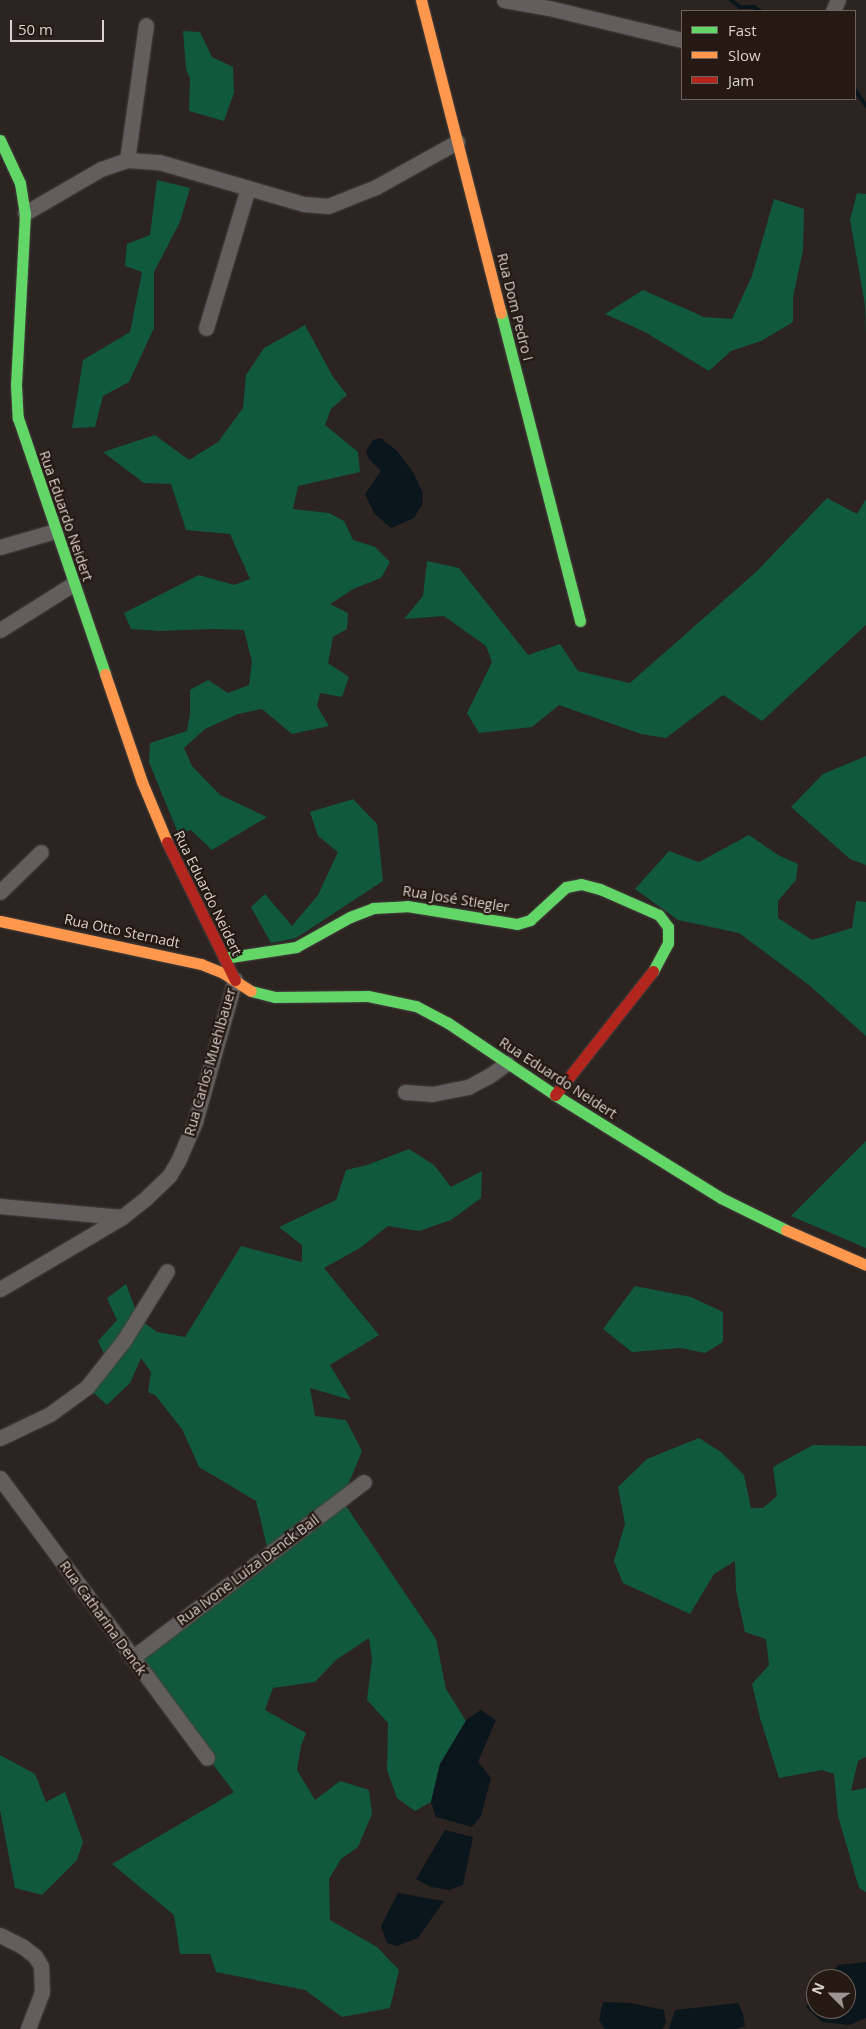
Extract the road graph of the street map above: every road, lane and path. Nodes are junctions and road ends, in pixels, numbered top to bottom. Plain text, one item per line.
1 (421, 0) edge
2 (504, 0) edge
3 (146, 25) dead end
4 (681, 40) edge
5 (0, 140) edge
6 (457, 142) junction
7 (127, 160) junction
8 (248, 188) junction
9 (25, 213) junction
10 (206, 328) dead end
11 (55, 531) junction
12 (0, 547) edge
13 (73, 584) junction
14 (580, 621) dead end
15 (0, 630) edge
16 (41, 852) dead end
17 (0, 892) edge
18 (0, 921) edge
19 (224, 958) junction
20 (235, 980) junction
21 (507, 1063) junction
22 (405, 1092) dead end
23 (555, 1095) junction
24 (0, 1206) edge
25 (122, 1217) junction
26 (866, 1265) edge
27 (168, 1271) dead end
28 (0, 1289) edge
29 (0, 1438) edge
30 (0, 1478) edge
31 (364, 1482) dead end
32 (132, 1658) junction
33 (206, 1758) dead end
34 (0, 1935) edge
35 (28, 2029) edge

1 - 6 street, Rua Dom Pedro I
2 - 4 street
3 - 7 street
5 - 9 street, Rua Eduardo Neidert
6 - 8 street
6 - 14 street, Rua Dom Pedro I
7 - 8 street
7 - 9 street
8 - 10 street
9 - 11 street, Rua Eduardo Neidert
11 - 12 street
11 - 13 street, Rua Eduardo Neidert
13 - 15 street
13 - 19 street, Rua Eduardo Neidert
16 - 17 street
18 - 20 street, Rua Otto Sternadt
19 - 20 street, Rua Eduardo Neidert
19 - 23 street, Rua José Stiegler
20 - 21 street, Rua Eduardo Neidert
20 - 25 street, Rua Carlos Muehlbauer
21 - 22 street
21 - 23 street, Rua Eduardo Neidert
23 - 26 street, Rua Eduardo Neidert
24 - 25 street
25 - 28 street, Rua Carlos Muehlbauer
27 - 29 street
30 - 32 street, Rua Catharina Denck
31 - 32 street, Rua Ivone Luíza Denck Bail
32 - 33 street, Rua Catharina Denck
34 - 35 street

